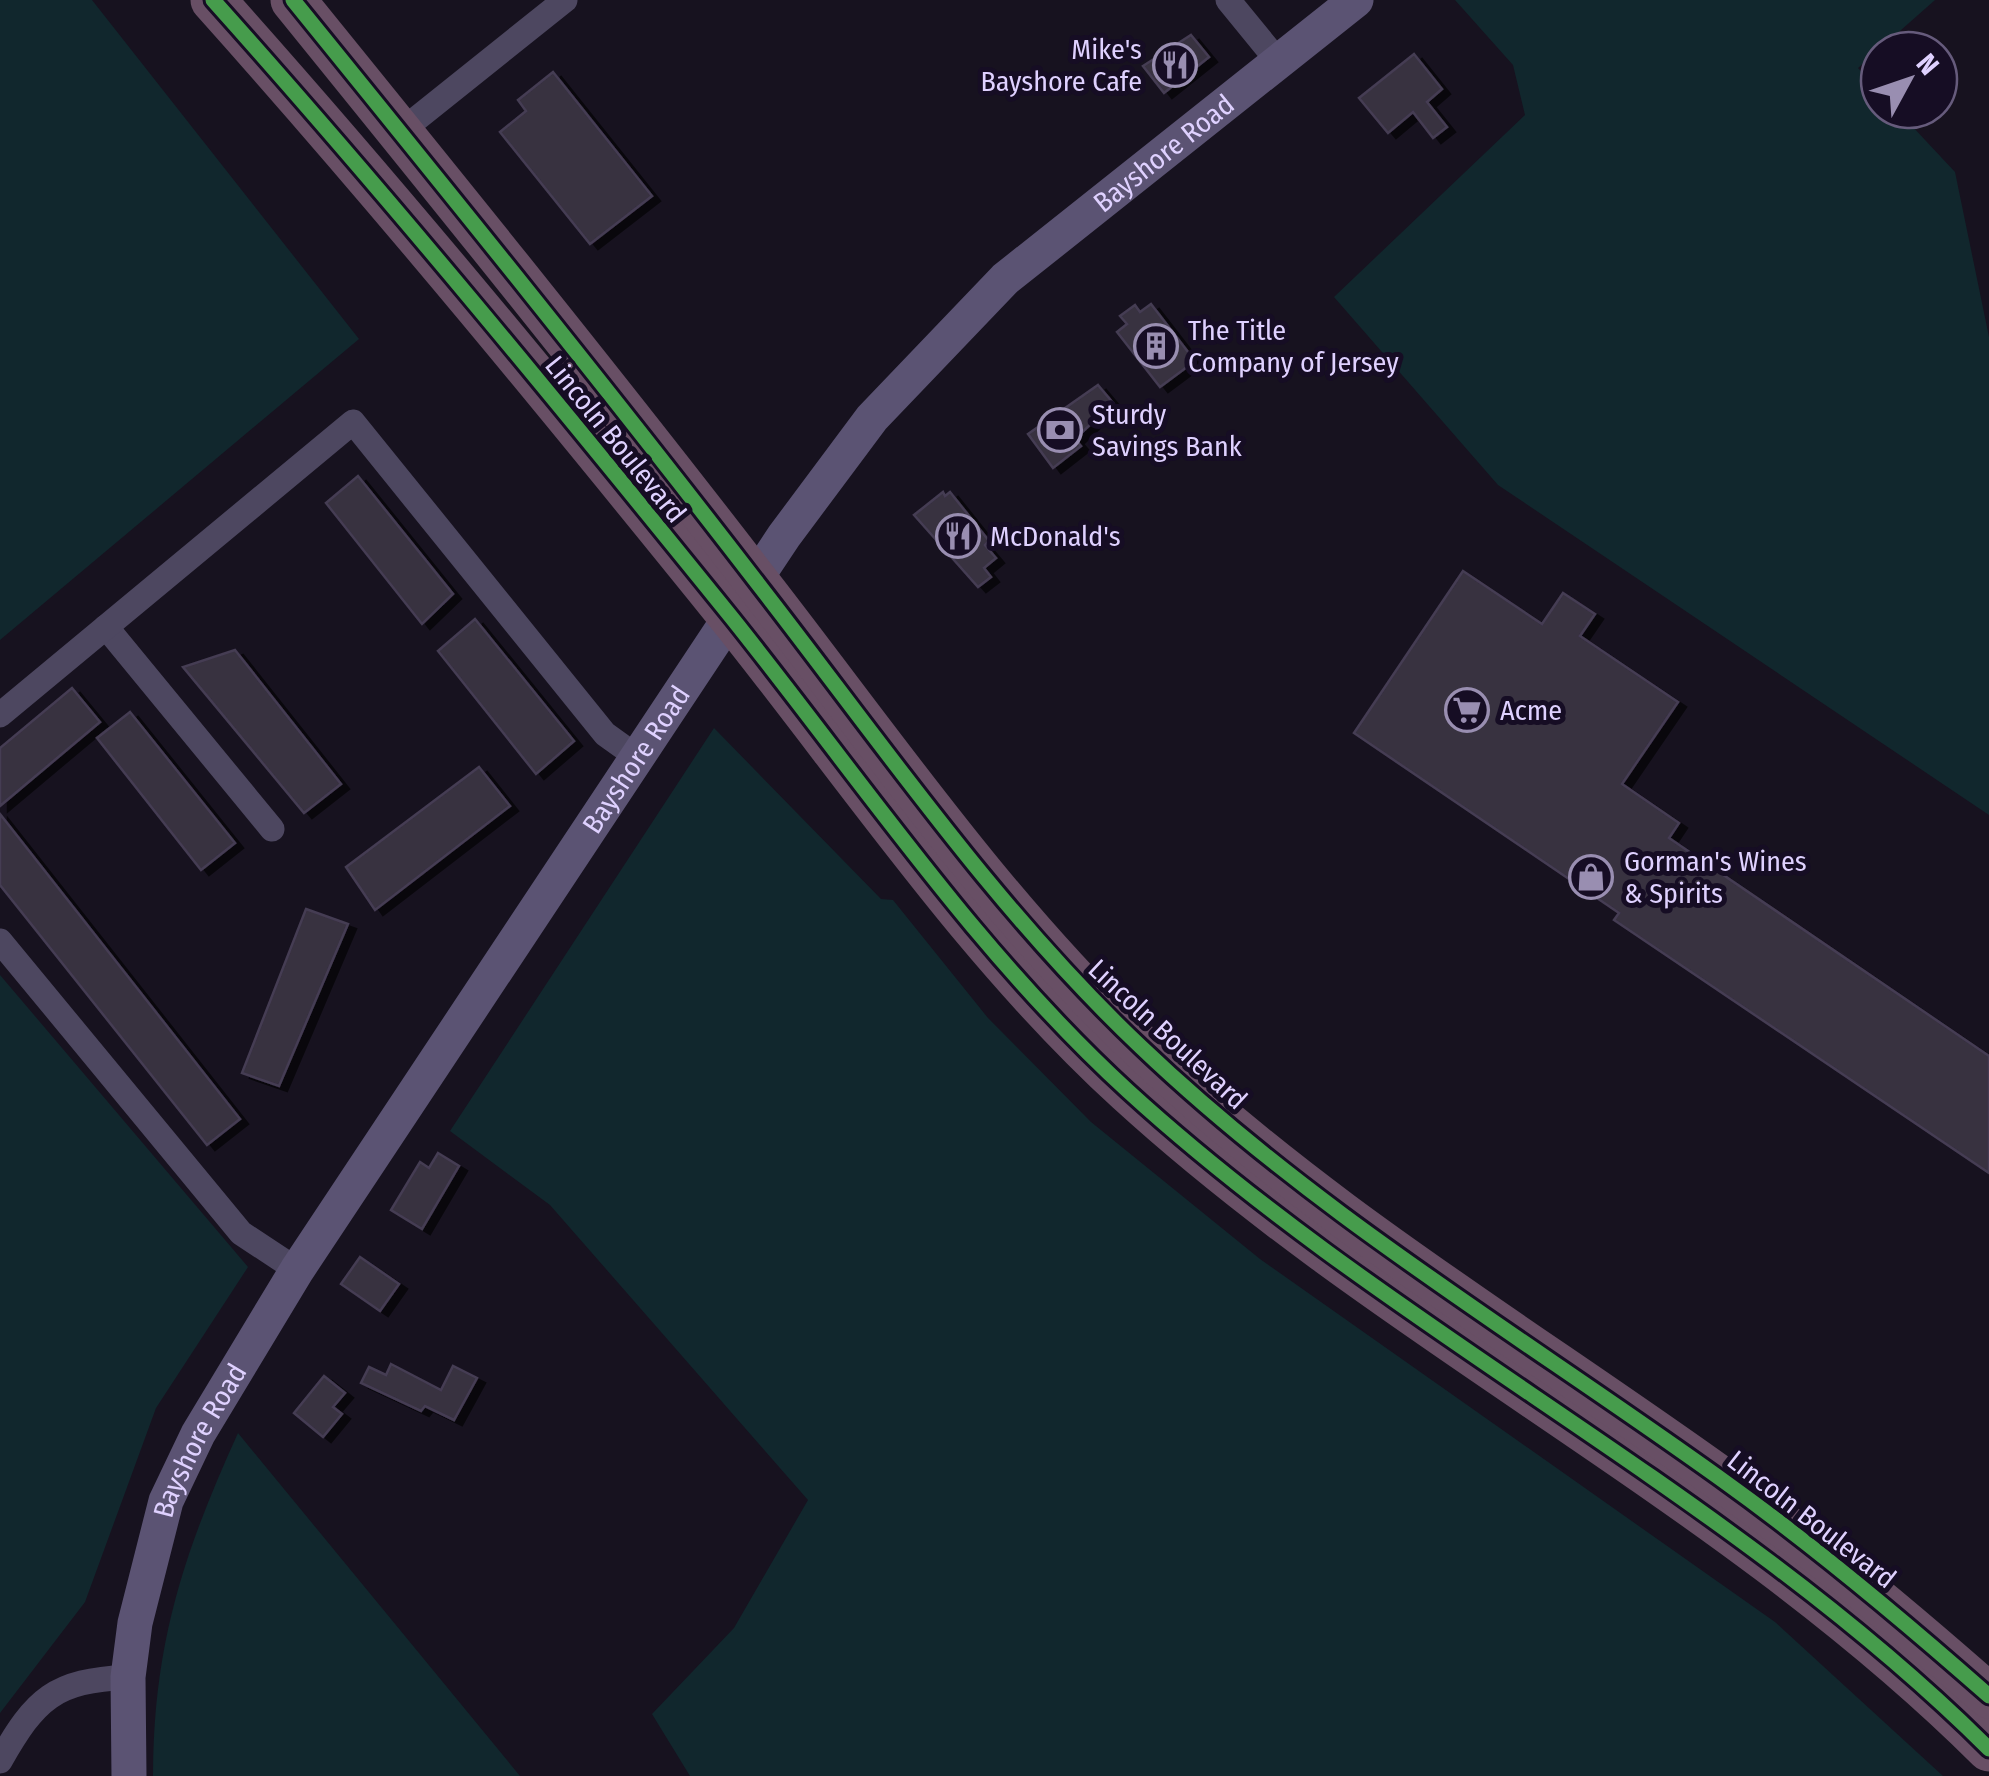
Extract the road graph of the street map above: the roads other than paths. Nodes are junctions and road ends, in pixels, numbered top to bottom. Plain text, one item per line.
1 (213, 0) edge
2 (292, 0) edge
3 (565, 0) edge
4 (1228, 0) edge
5 (1356, 0) edge
6 (1277, 60) junction
7 (400, 132) junction
8 (755, 579) junction
9 (730, 617) junction
10 (106, 627) junction
11 (0, 715) edge
12 (636, 757) junction
13 (272, 830) dead end
14 (0, 941) edge
15 (298, 1270) junction
16 (128, 1676) junction
17 (1989, 1696) edge
18 (1989, 1748) edge
19 (0, 1761) edge
20 (129, 1776) edge

1 - 9 highway, Lincoln Boulevard
2 - 7 highway, Lincoln Boulevard
3 - 7 street
4 - 6 street
5 - 6 street, Bayshore Road
6 - 8 street, Bayshore Road
7 - 8 highway, Lincoln Boulevard
8 - 9 street, Bayshore Road
8 - 17 highway, Lincoln Boulevard
9 - 12 street, Bayshore Road
9 - 18 highway, Lincoln Boulevard
10 - 11 street
10 - 12 street
10 - 13 street
12 - 15 street, Bayshore Road
14 - 15 street
15 - 16 street, Bayshore Road
16 - 19 street
16 - 20 street, Bayshore Road

